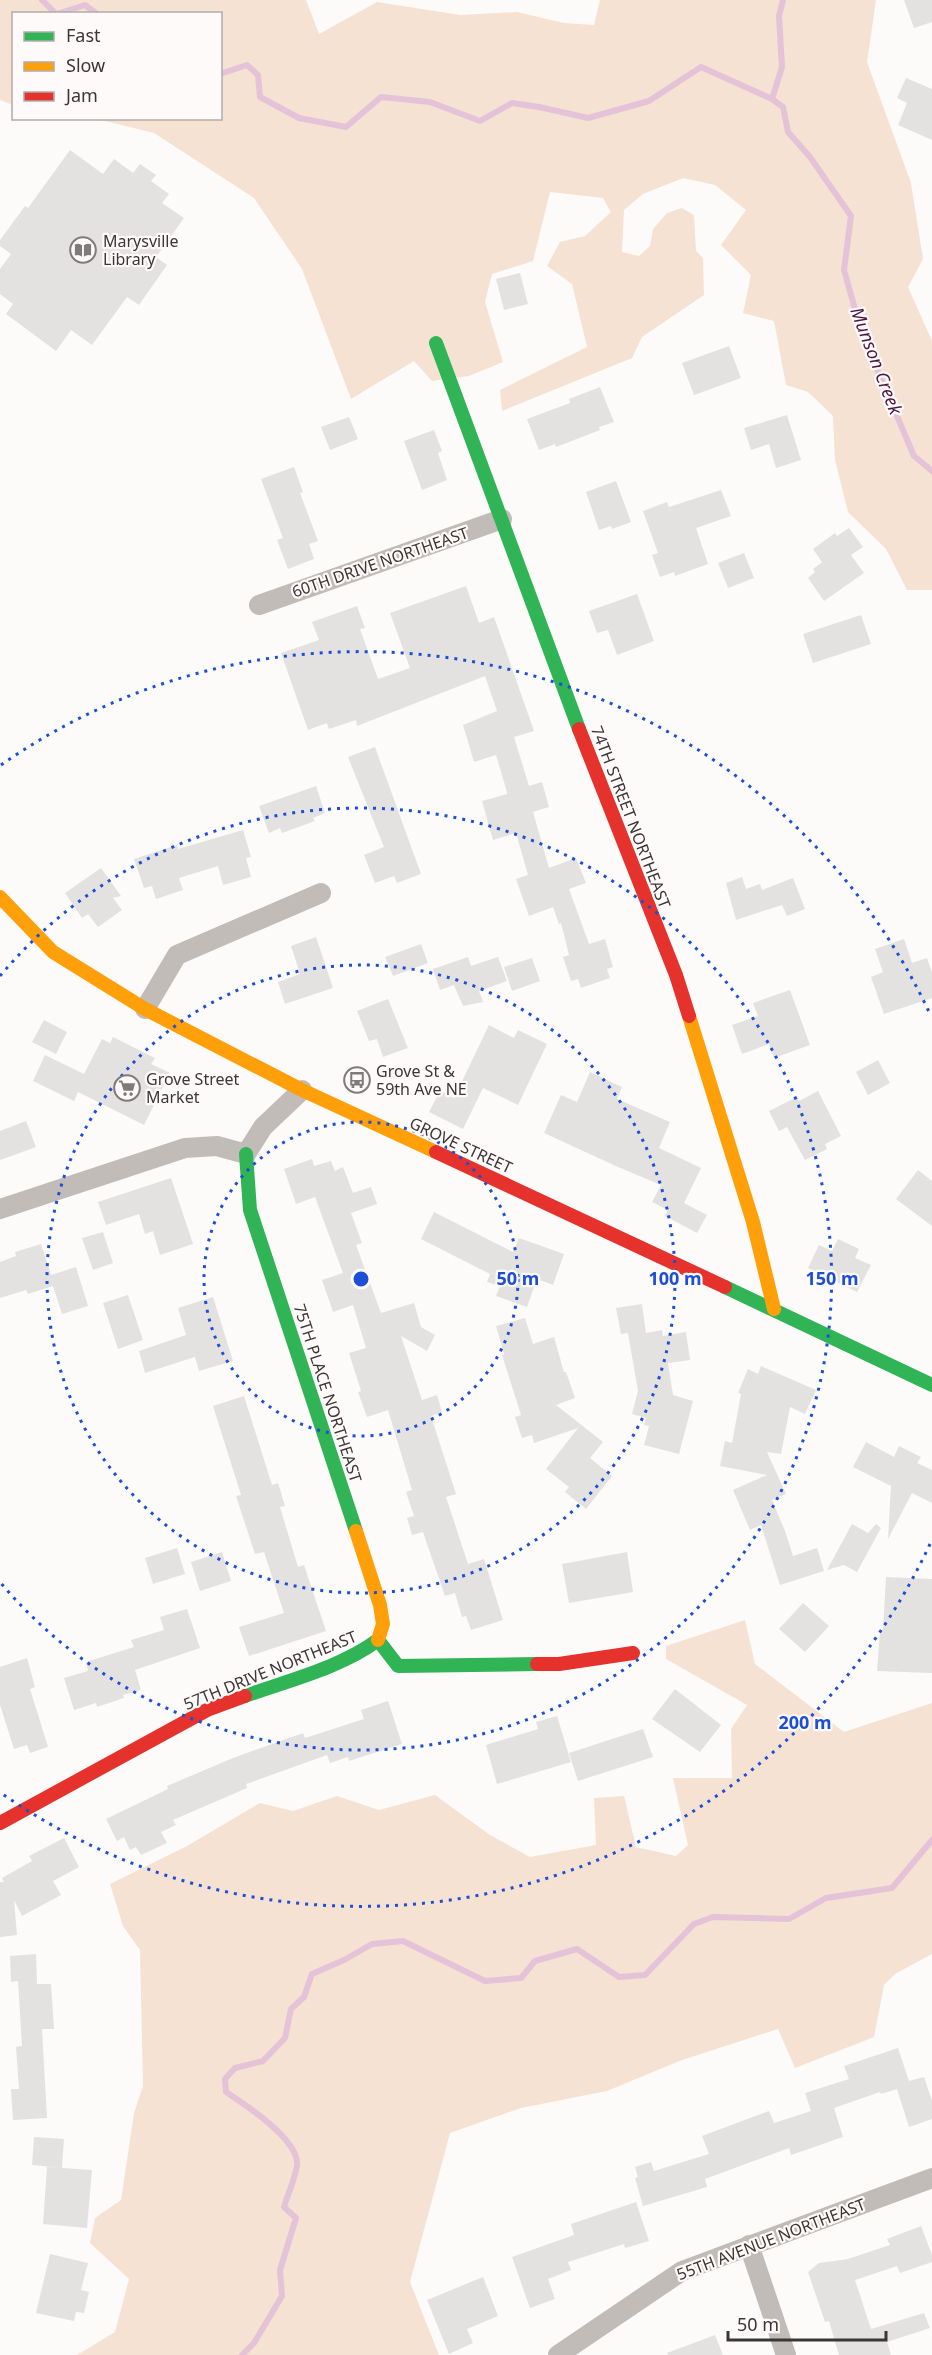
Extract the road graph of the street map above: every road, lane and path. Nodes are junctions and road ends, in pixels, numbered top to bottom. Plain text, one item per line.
1 (436, 343) dead end
2 (502, 519) junction
3 (259, 605) dead end
4 (321, 893) dead end
5 (0, 897) edge
6 (145, 1009) junction
7 (302, 1090) junction
8 (246, 1154) junction
9 (0, 1209) edge
10 (774, 1309) junction
11 (932, 1385) edge
12 (378, 1640) junction
13 (633, 1653) dead end
14 (0, 1823) edge
15 (932, 2178) edge
16 (749, 2246) junction
17 (558, 2355) edge
18 (786, 2355) edge

1 - 2 street, 74TH STREET NORTHEAST
2 - 3 street, 60TH DRIVE NORTHEAST
2 - 10 street, 74TH STREET NORTHEAST
4 - 6 street
5 - 6 street, GROVE STREET
6 - 7 street, GROVE STREET
7 - 8 street
7 - 10 street, GROVE STREET
8 - 9 street
8 - 12 street, 75TH PLACE NORTHEAST
10 - 11 street, GROVE STREET
12 - 13 street, 57TH DRIVE NORTHEAST
12 - 14 street, 57TH DRIVE NORTHEAST
15 - 16 street, 55TH AVENUE NORTHEAST
16 - 17 street, 55TH AVENUE NORTHEAST
16 - 18 street

